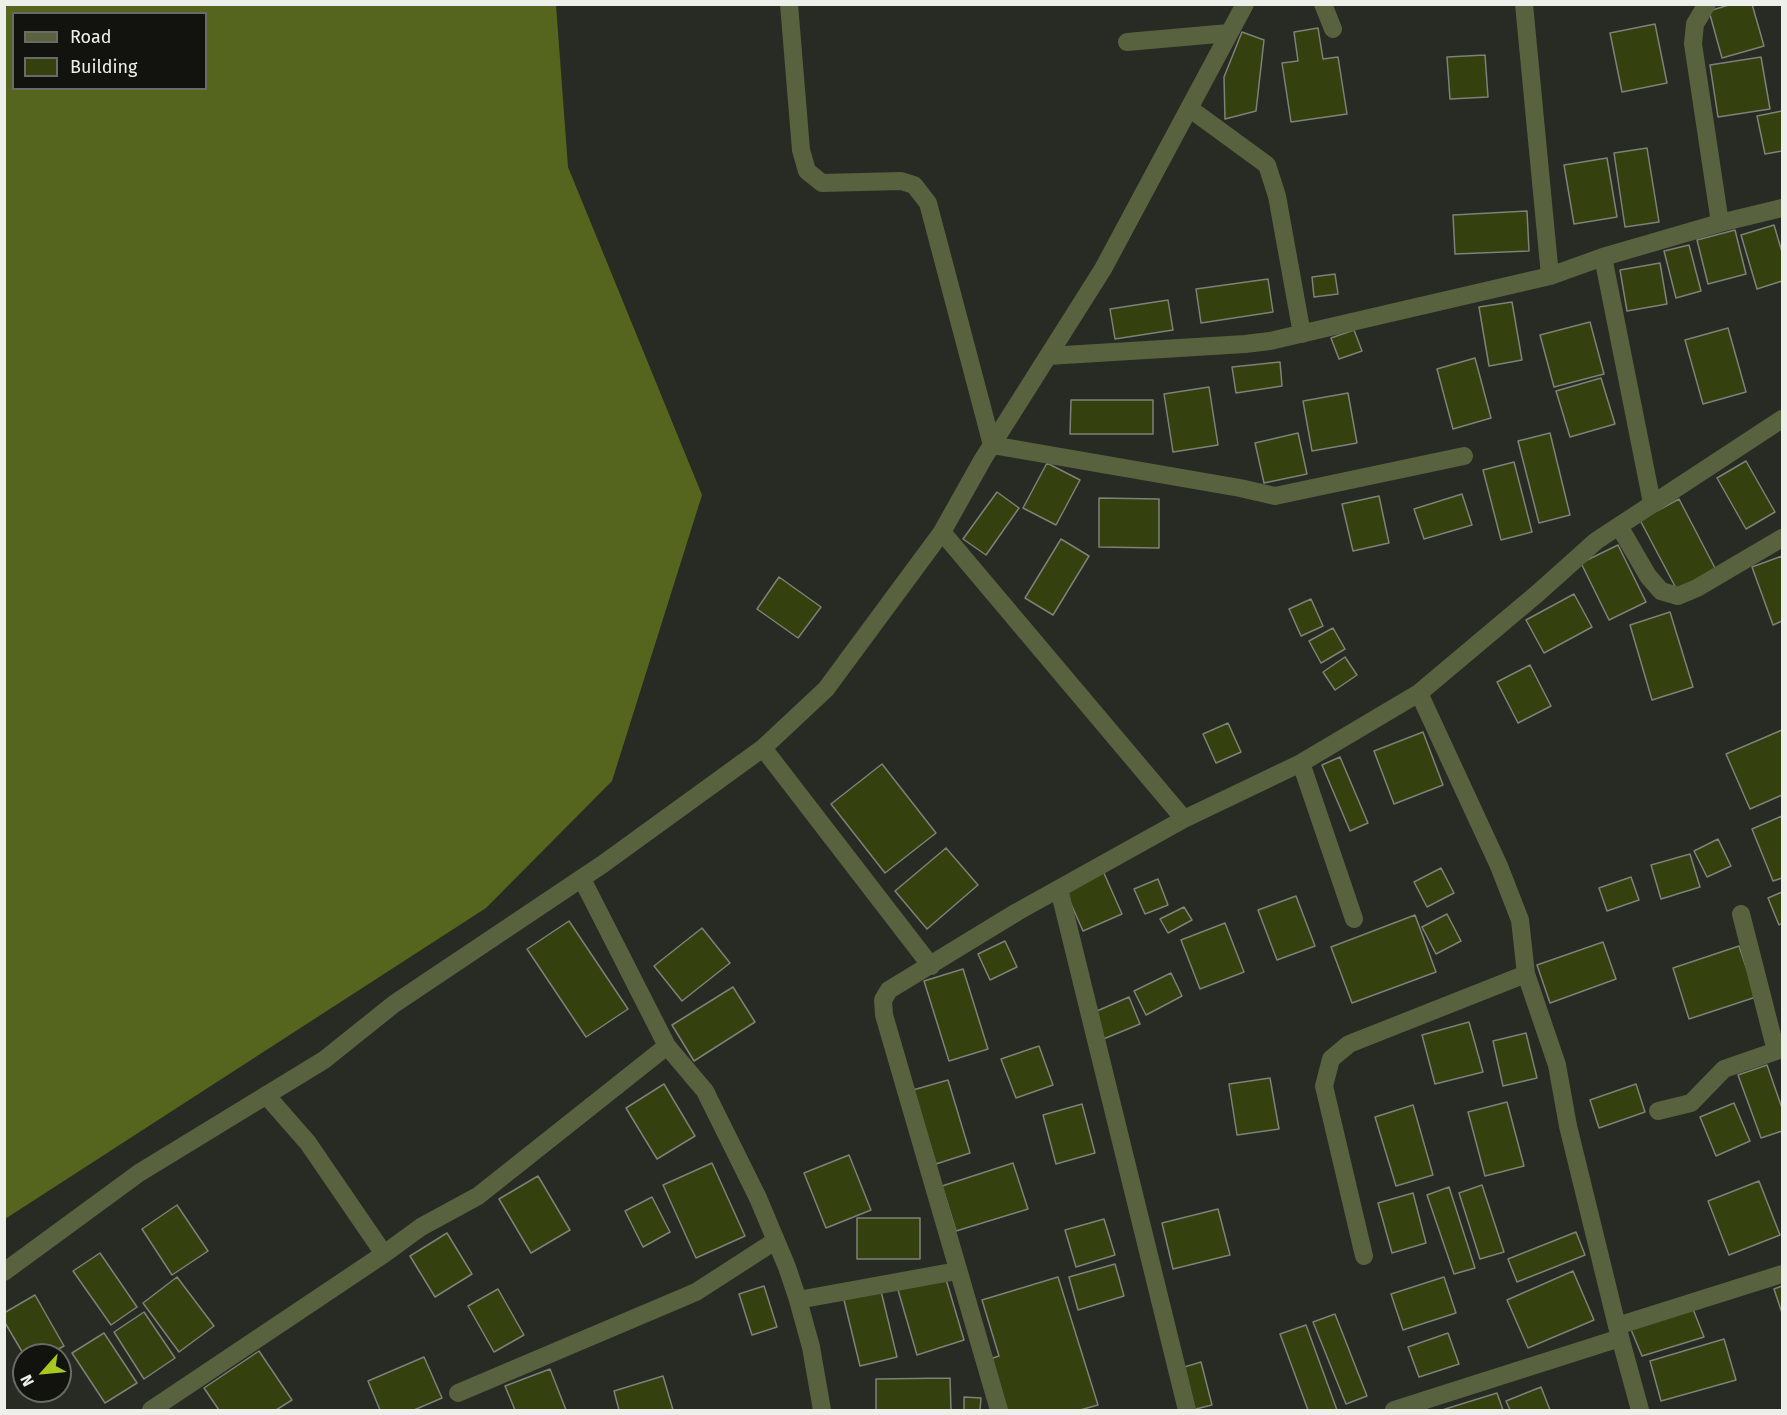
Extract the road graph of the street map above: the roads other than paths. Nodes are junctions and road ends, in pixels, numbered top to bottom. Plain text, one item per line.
1 (789, 4) edge
2 (1245, 4) edge
3 (1323, 4) edge
4 (1524, 4) edge
5 (1707, 4) edge
6 (1333, 29) dead end
7 (1229, 33) junction
8 (1127, 42) dead end
9 (1189, 108) junction
10 (1782, 208) edge
11 (1720, 223) junction
12 (1603, 257) junction
13 (1550, 276) junction
14 (1302, 334) junction
15 (1048, 356) junction
16 (1782, 420) edge
17 (992, 445) junction
18 (1464, 456) dead end
19 (1652, 503) junction
20 (1619, 526) junction
21 (942, 532) junction
22 (1782, 538) edge
23 (1419, 693) junction
24 (763, 748) junction
25 (1300, 763) junction
26 (1184, 819) junction
27 (582, 879) junction
28 (1059, 890) junction
29 (1741, 914) dead end
30 (1354, 919) dead end
31 (931, 966) junction
32 (1526, 974) junction
33 (667, 1046) junction
34 (1779, 1050) edge
35 (266, 1095) junction
36 (1659, 1111) dead end
37 (775, 1241) junction
38 (384, 1254) junction
39 (1364, 1256) dead end
40 (957, 1271) junction
41 (4, 1272) edge
42 (1782, 1274) edge
43 (798, 1300) junction
44 (1618, 1332) junction
45 (459, 1393) dead end
46 (152, 1410) edge
47 (822, 1410) edge
48 (999, 1410) edge
49 (1187, 1410) edge
50 (1394, 1410) edge
51 (1640, 1410) edge

1 - 17 street
2 - 7 street
3 - 6 street
4 - 13 street
5 - 11 street
7 - 8 street
7 - 9 street
9 - 14 street
9 - 15 street
10 - 11 street
11 - 12 street
12 - 13 street
12 - 19 street
13 - 14 street
14 - 15 street
15 - 17 street
16 - 19 street
17 - 18 street
17 - 21 street
19 - 20 street
20 - 22 street
20 - 23 street
21 - 24 street
21 - 26 street
23 - 25 street
23 - 32 street
24 - 27 street
24 - 31 street
25 - 26 street
25 - 30 street
26 - 28 street
27 - 33 street
27 - 35 street
28 - 31 street
28 - 49 street
29 - 34 street
31 - 40 street
32 - 39 street
32 - 44 street
33 - 37 street
33 - 38 street
34 - 36 street
35 - 38 street
35 - 41 street
37 - 43 street
37 - 45 street
38 - 46 street
40 - 43 street
40 - 48 street
42 - 44 street
43 - 47 street
44 - 50 street
44 - 51 street

